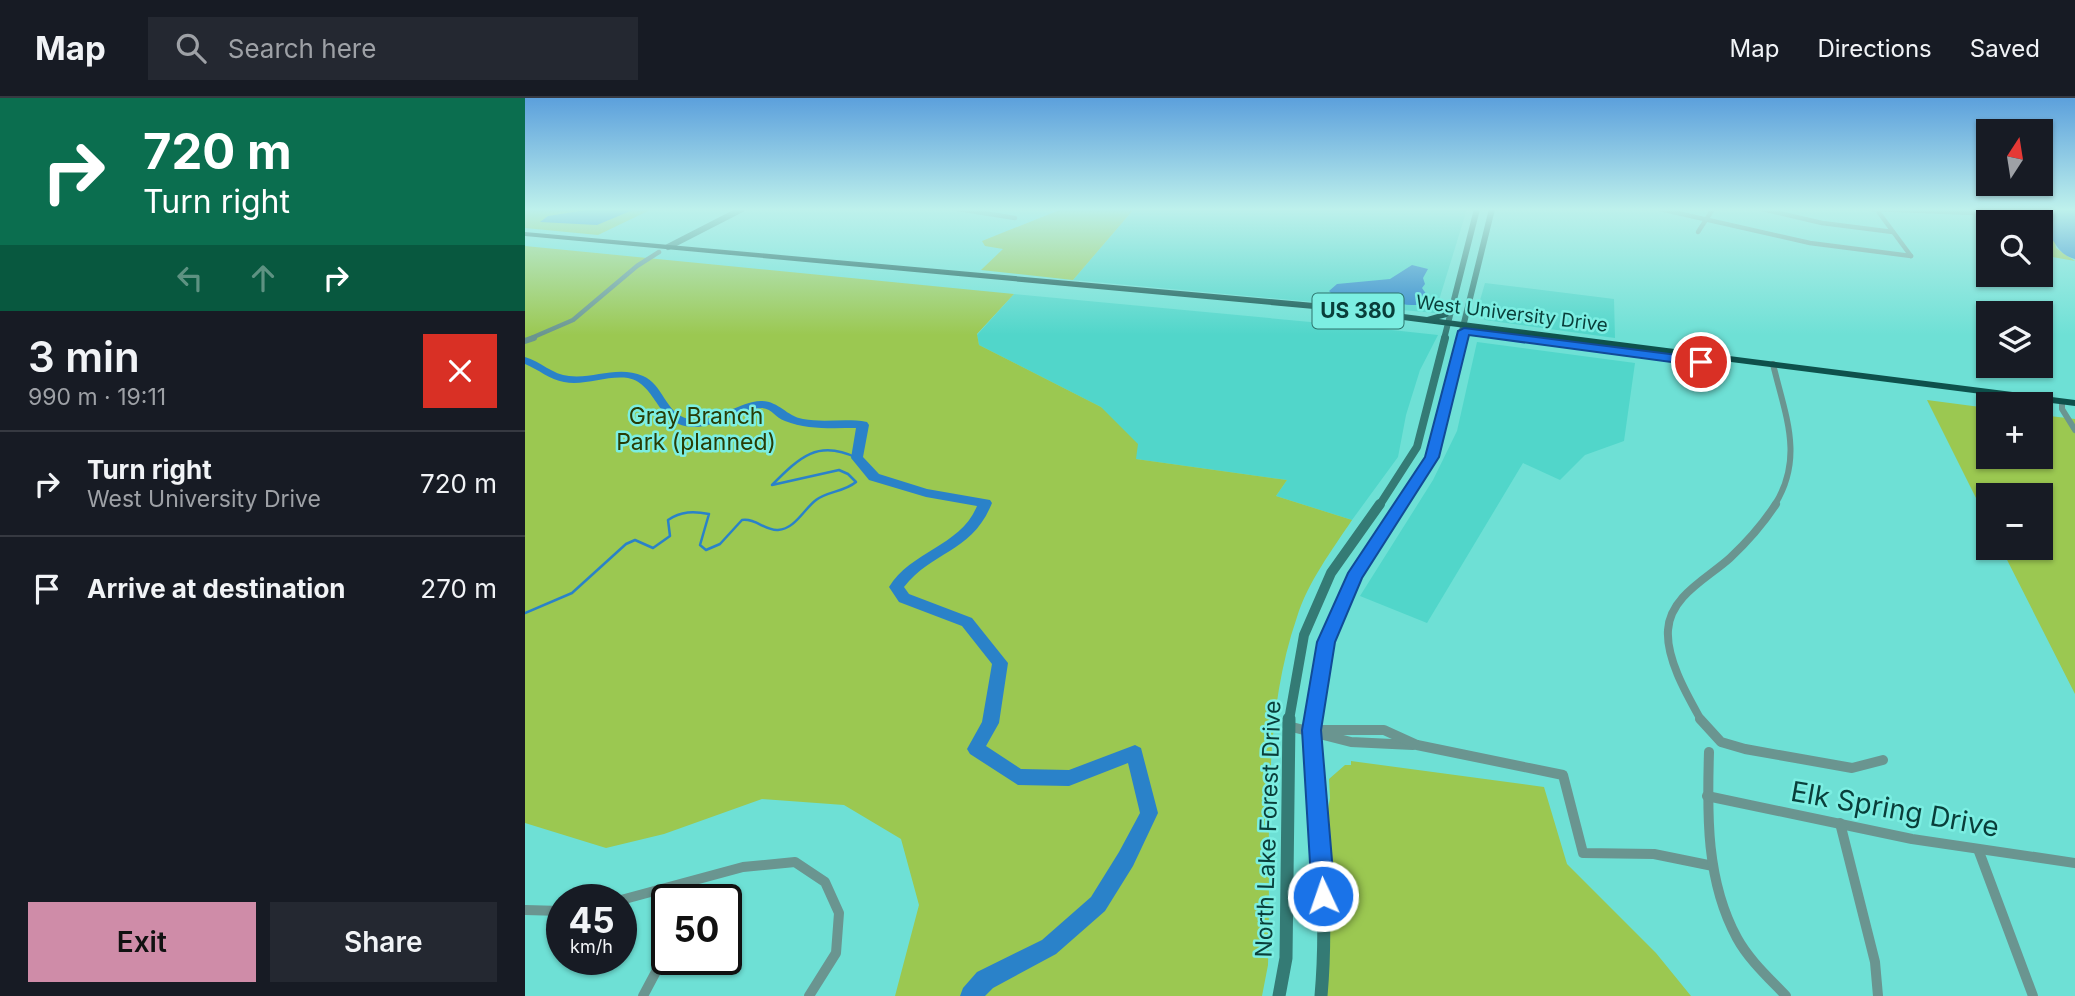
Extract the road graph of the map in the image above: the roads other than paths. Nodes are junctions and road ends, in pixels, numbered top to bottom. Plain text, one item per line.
1 (647, 251) edge
2 (710, 251) edge
3 (1466, 251) edge
4 (1482, 251) edge
5 (1865, 251) edge
6 (1907, 251) edge
7 (659, 252) junction
8 (1005, 284) junction
9 (1107, 288) junction
10 (1453, 305) junction
11 (1468, 313) junction
12 (1425, 319) junction
13 (1448, 326) junction
14 (1464, 328) junction
15 (1496, 329) junction
16 (525, 341) edge
17 (1601, 345) junction
18 (1774, 368) junction
19 (1976, 397) edge
20 (2075, 404) edge
21 (2053, 405) edge
22 (2062, 405) junction
23 (1427, 407) junction
24 (1446, 410) junction
25 (2075, 411) edge
26 (2075, 430) edge
27 (1386, 495) junction
28 (1405, 501) junction
29 (1288, 726) junction
30 (1311, 730) junction
31 (1417, 745) junction
32 (1709, 752) dead end
33 (1883, 760) dead end
34 (1707, 796) junction
35 (1840, 823) junction
36 (1978, 849) junction
37 (2075, 863) edge
38 (1713, 866) junction
39 (683, 884) edge
40 (546, 912) edge
41 (527, 913) edge
42 (654, 975) edge
43 (643, 996) edge
44 (809, 996) edge
45 (1279, 996) edge
46 (1321, 996) edge
47 (1786, 996) edge
48 (1878, 996) edge
49 (2033, 996) edge

1 - 7 highway, West University Drive / US 380
2 - 9 highway, West University Drive / US 380
3 - 10 main road, North Lake Forest Drive
4 - 11 main road, North Lake Forest Drive
5 - 6 street
7 - 8 highway, West University Drive / US 380
7 - 16 street
8 - 9 highway
8 - 13 highway, West University Drive / US 380
9 - 12 highway, West University Drive / US 380
10 - 12 highway
10 - 13 main road, North Lake Forest Drive
11 - 14 main road, North Lake Forest Drive
11 - 15 highway
12 - 13 highway, West University Drive / US 380
13 - 14 highway, West University Drive / US 380
13 - 23 main road, North Lake Forest Drive
14 - 15 highway, West University Drive / US 380
14 - 17 highway, West University Drive / US 380
14 - 24 main road, North Lake Forest Drive
15 - 17 highway, West University Drive / US 380
17 - 18 highway, West University Drive / US 380
18 - 19 highway, West University Drive / US 380
18 - 22 highway, West University Drive / US 380
18 - 33 street
20 - 22 highway, West University Drive / US 380
21 - 22 highway, West University Drive / US 380
22 - 25 highway, West University Drive / US 380
22 - 26 street
23 - 24 main road
23 - 27 main road, North Lake Forest Drive
24 - 28 main road, North Lake Forest Drive
27 - 28 main road
27 - 29 main road, North Lake Forest Drive
28 - 30 main road, North Lake Forest Drive
29 - 30 street
29 - 45 main road, North Lake Forest Drive
30 - 31 street
30 - 31 street
30 - 46 main road, North Lake Forest Drive
31 - 38 street
32 - 34 street
34 - 35 street, Elk Spring Drive
34 - 38 street
35 - 36 street, Elk Spring Drive
35 - 48 street
36 - 37 street, Elk Spring Drive
36 - 49 street
38 - 47 street
39 - 44 street
40 - 41 street
42 - 43 street

